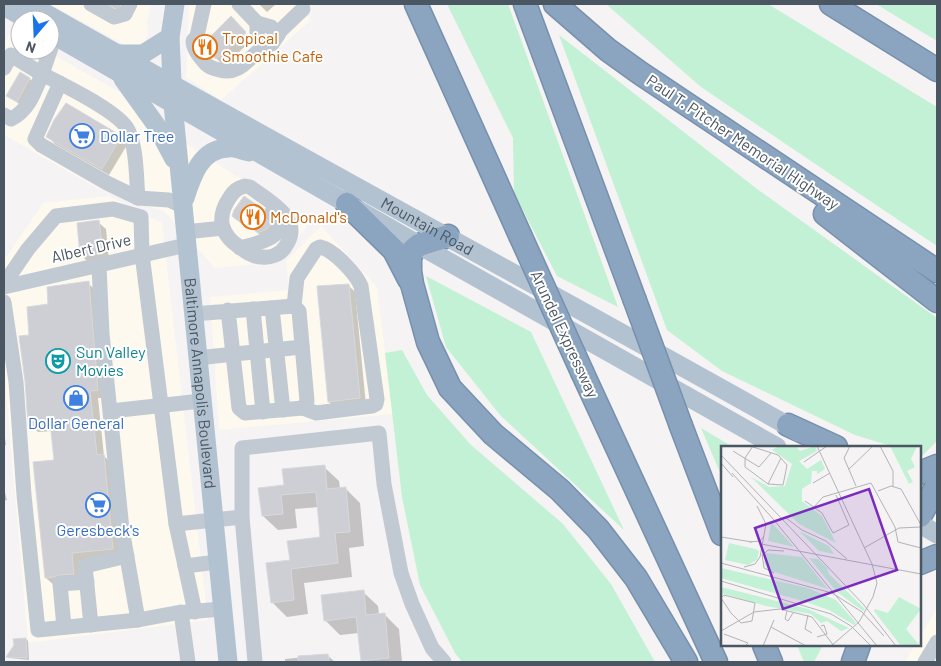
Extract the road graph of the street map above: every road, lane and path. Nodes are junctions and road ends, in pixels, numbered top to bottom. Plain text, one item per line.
1 (130, 4) edge
2 (204, 4) edge
3 (239, 4) edge
4 (416, 4) edge
5 (525, 4) edge
6 (555, 4) edge
7 (831, 4) edge
8 (4, 6) edge
9 (171, 6) edge
10 (104, 8) edge
11 (35, 9) edge
12 (303, 9) dead end
13 (257, 23) junction
14 (278, 35) junction
15 (170, 37) junction
16 (60, 40) edge
17 (263, 46) junction
18 (117, 54) junction
19 (46, 60) edge
20 (4, 68) edge
21 (937, 70) edge
22 (119, 73) junction
23 (42, 74) junction
24 (60, 83) junction
25 (172, 95) junction
26 (695, 111) junction
27 (8, 117) edge
28 (265, 157) junction
29 (178, 167) junction
30 (138, 198) junction
31 (347, 204) junction
32 (182, 206) junction
33 (223, 228) junction
34 (448, 236) junction
35 (185, 239) junction
36 (419, 245) junction
37 (142, 254) junction
38 (99, 265) junction
39 (937, 271) edge
40 (412, 284) junction
41 (4, 286) edge
42 (937, 301) edge
43 (4, 302) edge
44 (294, 306) junction
45 (272, 308) junction
46 (253, 309) junction
47 (228, 310) junction
48 (193, 314) junction
49 (302, 347) junction
50 (277, 350) junction
51 (257, 352) junction
52 (233, 355) junction
53 (197, 358) junction
54 (201, 400) junction
55 (161, 405) junction
56 (303, 408) junction
57 (283, 410) junction
58 (111, 411) junction
59 (263, 412) junction
60 (788, 426) junction
61 (775, 446) edge
62 (825, 446) edge
63 (834, 446) edge
64 (937, 466) edge
65 (921, 473) edge
66 (242, 517) junction
67 (213, 520) junction
68 (176, 524) junction
69 (721, 531) edge
70 (127, 556) junction
71 (937, 556) edge
72 (217, 562) junction
73 (921, 563) edge
74 (184, 566) junction
75 (87, 582) junction
76 (222, 609) junction
77 (188, 612) junction
78 (138, 620) junction
79 (91, 625) junction
80 (64, 628) junction
81 (937, 642) edge
82 (764, 646) edge
83 (859, 646) edge
84 (188, 662) edge
85 (228, 662) edge
86 (255, 662) edge
87 (444, 662) edge
88 (686, 662) edge
89 (716, 662) edge
90 (771, 662) edge
91 (853, 662) edge
92 (925, 662) edge

1 - 10 street
2 - 17 street
3 - 13 street
4 - 89 highway, Arundel Expressway, bridge
5 - 69 highway, bridge
6 - 26 highway, Paul T. Pitcher Memorial Highway
7 - 21 highway
8 - 11 main road, Mountain Road
9 - 15 main road, Baltimore Annapolis Boulevard
11 - 18 main road, Mountain Road
12 - 14 street
13 - 14 street
13 - 17 street
14 - 17 street
15 - 18 main road
15 - 25 main road, Baltimore Annapolis Boulevard
16 - 22 main road, Mountain Road
18 - 25 main road, Mountain Road
19 - 23 street
20 - 23 street
22 - 25 main road, Mountain Road
22 - 29 main road
23 - 24 street
23 - 27 street
24 - 30 street
24 - 30 street
25 - 28 main road, Mountain Road
25 - 29 main road, Baltimore Annapolis Boulevard
25 - 34 main road, Mountain Road
26 - 39 highway, Paul T. Pitcher Memorial Highway
26 - 42 highway
28 - 31 main road, Mountain Road
28 - 32 main road
29 - 32 main road, Baltimore Annapolis Boulevard
30 - 32 street
31 - 36 main road, Mountain Road
31 - 40 highway
32 - 35 main road, Baltimore Annapolis Boulevard
33 - 33 street
33 - 35 street, Albert Drive
34 - 36 highway
34 - 60 main road, Mountain Road
35 - 37 street, Albert Drive
35 - 48 main road, Baltimore Annapolis Boulevard
36 - 40 highway
36 - 61 main road, Mountain Road
37 - 38 street, Albert Drive
37 - 41 street
37 - 55 street
38 - 41 street, Albert Drive
38 - 58 street
40 - 88 highway
43 - 80 street
44 - 45 street
44 - 49 street
44 - 56 street
45 - 46 street
45 - 50 street
46 - 47 street
46 - 51 street
47 - 48 street
47 - 52 street
48 - 53 main road, Baltimore Annapolis Boulevard
49 - 50 street
49 - 56 street
50 - 51 street
50 - 57 street
51 - 52 street
51 - 59 street
52 - 53 street
52 - 59 street
53 - 54 main road, Baltimore Annapolis Boulevard
54 - 55 street
54 - 67 main road, Baltimore Annapolis Boulevard
55 - 58 street
55 - 68 street
56 - 57 street
57 - 59 street
58 - 70 street
60 - 62 main road, Mountain Road
60 - 63 highway
64 - 65 highway
66 - 67 street
66 - 86 street
66 - 87 street
67 - 68 street
67 - 72 main road, Baltimore Annapolis Boulevard
68 - 74 street
70 - 75 street
70 - 78 street
71 - 73 highway
72 - 74 street
72 - 76 main road, Baltimore Annapolis Boulevard
74 - 77 street
75 - 79 street
75 - 80 street
76 - 77 street
76 - 85 main road, Baltimore Annapolis Boulevard
77 - 78 street
77 - 84 street
78 - 79 street
79 - 80 street
81 - 92 street
82 - 90 highway
83 - 91 highway

